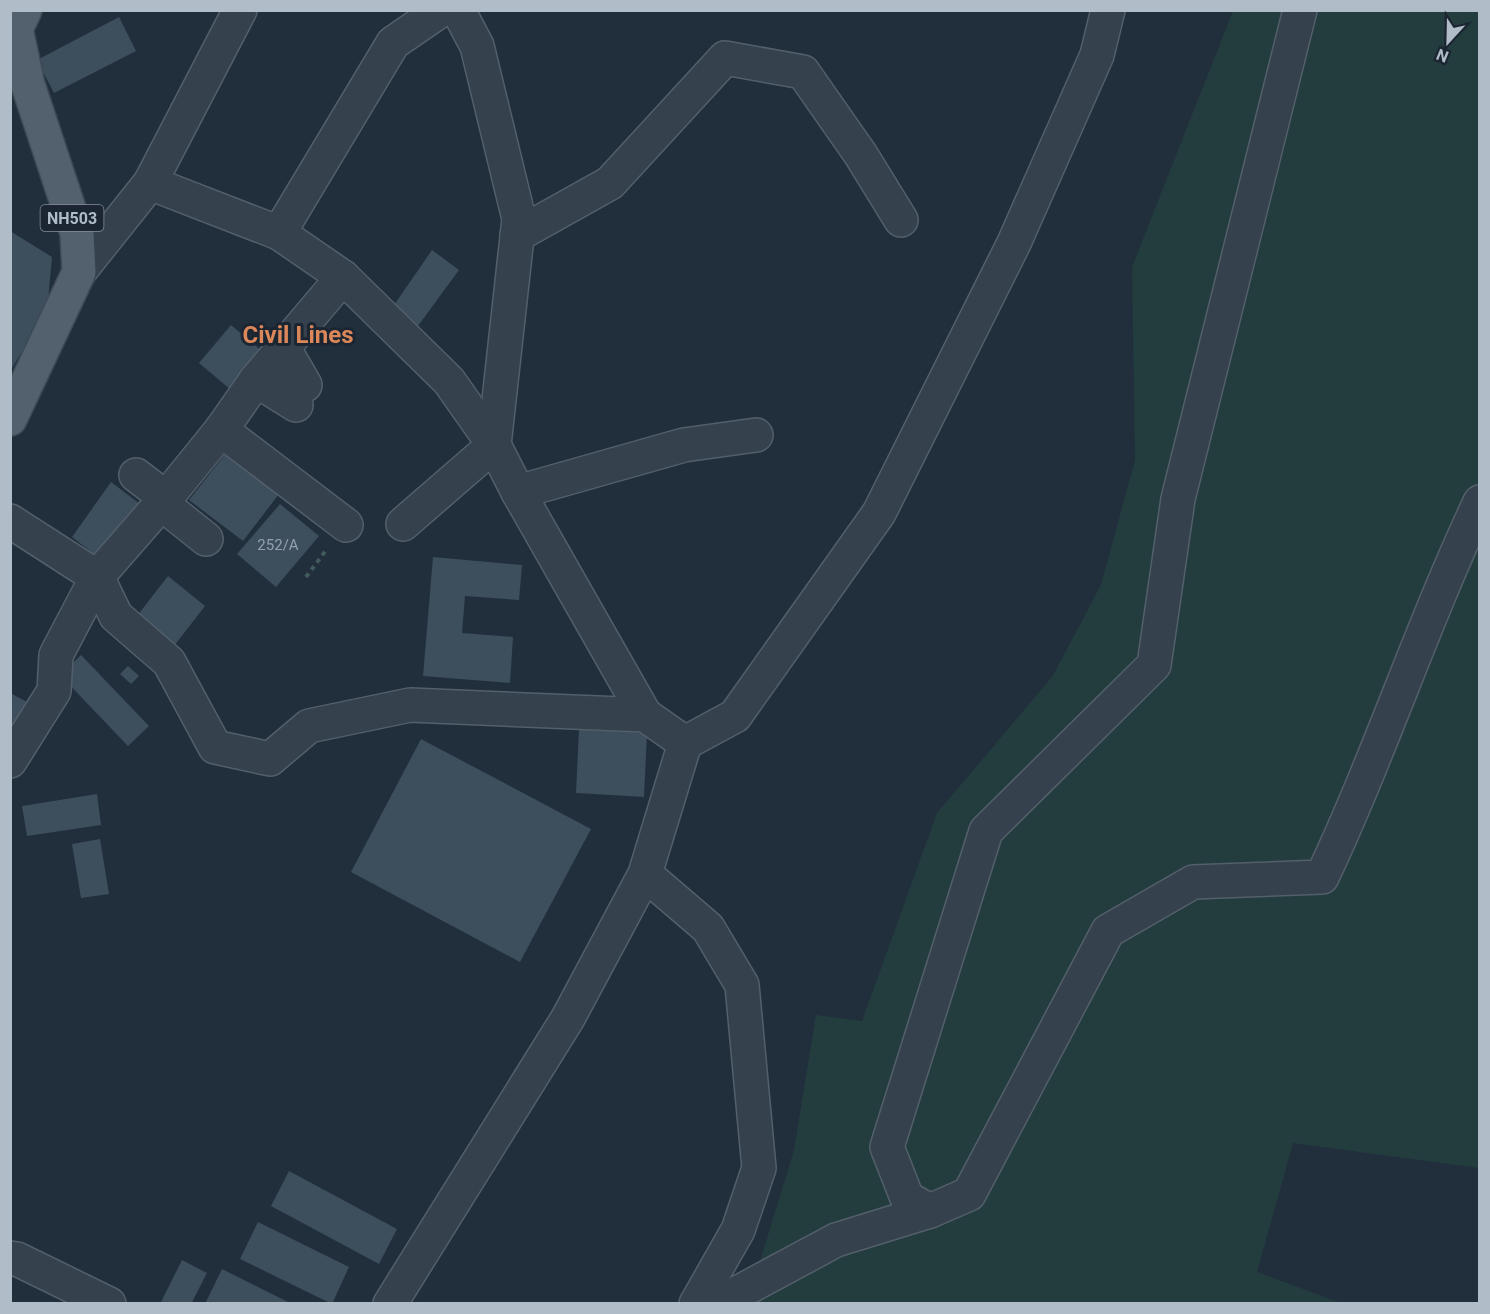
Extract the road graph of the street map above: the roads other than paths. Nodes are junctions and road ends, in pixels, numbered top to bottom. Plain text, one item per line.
1 (240, 10) edge
2 (441, 10) edge
3 (458, 10) edge
4 (1108, 10) edge
5 (1300, 10) edge
6 (17, 20) edge
7 (150, 183) junction
8 (901, 220) dead end
9 (279, 233) junction
10 (517, 235) junction
11 (80, 273) junction
12 (342, 278) junction
13 (284, 347) junction
14 (256, 380) junction
15 (10, 419) edge
16 (221, 430) junction
17 (756, 435) dead end
18 (494, 445) junction
19 (136, 475) dead end
20 (518, 492) junction
21 (163, 500) junction
22 (1479, 502) edge
23 (10, 521) edge
24 (403, 524) dead end
25 (346, 525) dead end
26 (10, 539) edge
27 (206, 539) dead end
28 (46, 544) junction
29 (97, 577) junction
30 (645, 715) junction
31 (686, 743) junction
32 (10, 761) edge
33 (645, 874) junction
34 (930, 1211) junction
35 (10, 1258) edge
36 (109, 1304) edge
37 (390, 1304) edge
38 (696, 1304) edge
39 (717, 1304) edge

1 - 7 street
2 - 9 street
3 - 10 street
4 - 31 street
5 - 34 street
6 - 11 main road, NH503
7 - 9 street
7 - 11 street
8 - 10 street
9 - 12 street
10 - 18 street
11 - 15 main road, NH503
12 - 13 street
12 - 18 street
13 - 14 street
13 - 14 street
14 - 16 street
16 - 21 street
16 - 25 street
17 - 20 street
18 - 20 street
18 - 24 street
19 - 21 street
20 - 30 street
21 - 27 street
21 - 29 street
22 - 34 street
23 - 28 street
26 - 28 street
28 - 29 street
29 - 30 street
29 - 32 street
30 - 31 street
31 - 33 street
33 - 37 street
33 - 38 street
34 - 39 street
35 - 36 street

